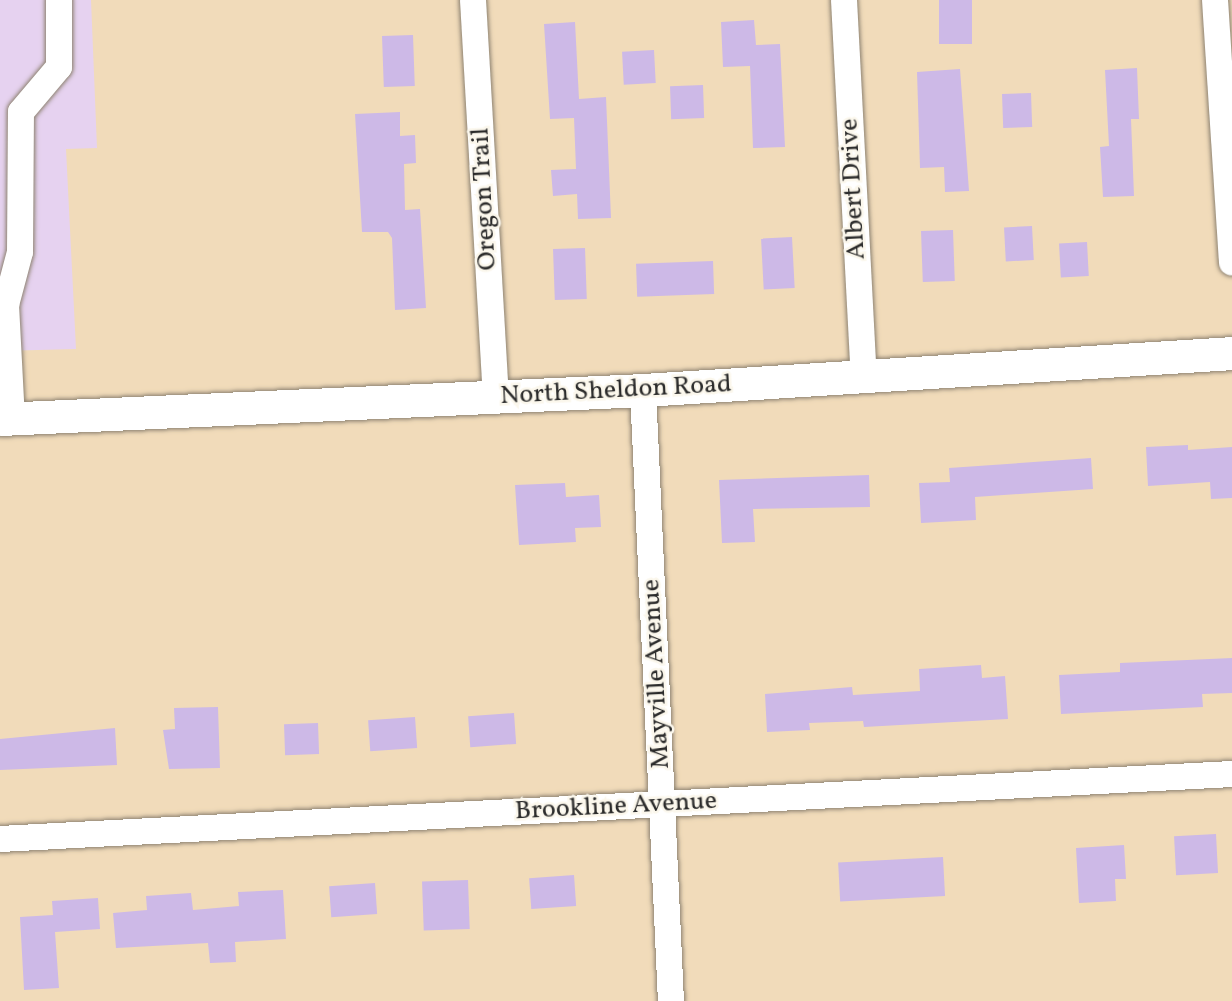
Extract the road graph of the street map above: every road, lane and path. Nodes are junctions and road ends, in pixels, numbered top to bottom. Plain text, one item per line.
1 (59, 0) edge
2 (473, 0) edge
3 (844, 0) edge
4 (1216, 0) edge
5 (1232, 262) edge
6 (3, 300) edge
7 (1232, 353) edge
8 (864, 377) junction
9 (643, 390) junction
10 (496, 398) junction
11 (6, 419) edge
12 (1232, 774) edge
13 (663, 805) junction
14 (0, 839) edge
15 (671, 1001) edge

1 - 6 street
2 - 10 street, Oregon Trail
3 - 8 street, Albert Drive
4 - 5 street
6 - 11 street
7 - 8 main road, North Sheldon Road
8 - 9 main road, North Sheldon Road
9 - 10 main road, North Sheldon Road
9 - 13 street, Mayville Avenue
10 - 11 main road, North Sheldon Road
12 - 13 street, Brookline Avenue
13 - 14 street, Brookline Avenue
13 - 15 street, Mayville Avenue

